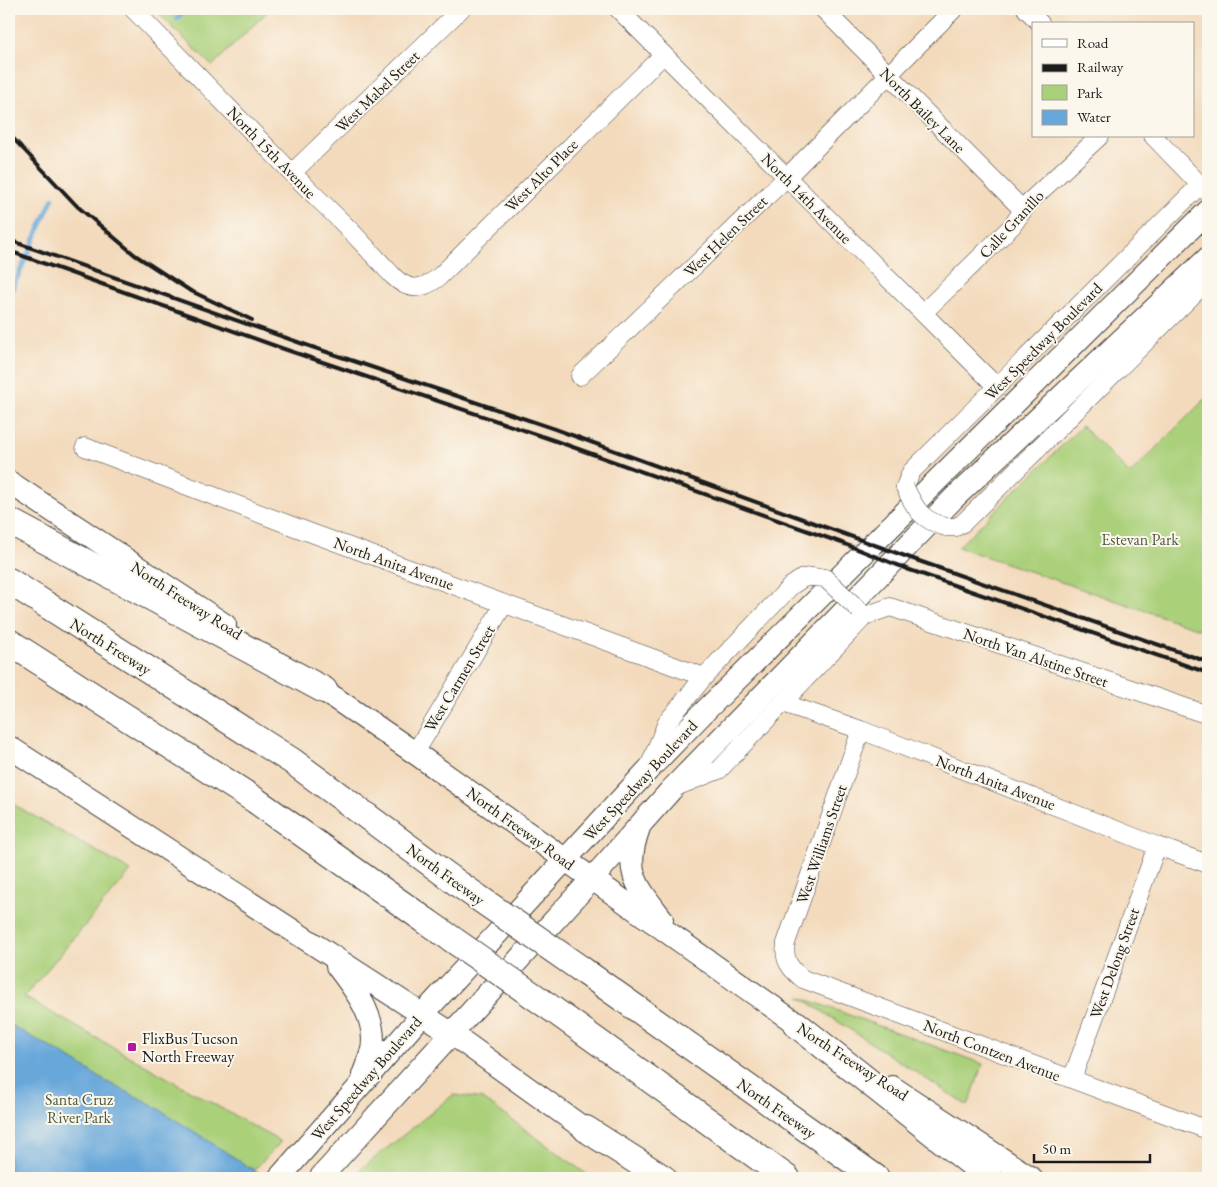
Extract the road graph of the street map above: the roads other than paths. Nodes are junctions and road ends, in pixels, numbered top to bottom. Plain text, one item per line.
1 (133, 9) edge
2 (461, 9) edge
3 (618, 9) edge
4 (823, 9) edge
5 (954, 9) edge
6 (1026, 9) edge
7 (1039, 22) edge
8 (663, 55) junction
9 (887, 74) junction
10 (1098, 138) edge
11 (1155, 138) edge
12 (292, 173) junction
13 (786, 178) junction
14 (1204, 189) edge
15 (1023, 210) junction
16 (1208, 211) edge
17 (1208, 258) edge
18 (1208, 280) edge
19 (416, 288) joint
20 (923, 313) junction
21 (580, 376) dead end
22 (997, 388) junction
23 (85, 447) dead end
24 (9, 482) edge
25 (9, 521) edge
26 (9, 581) edge
27 (504, 604) junction
28 (862, 613) junction
29 (9, 642) edge
30 (704, 677) junction
31 (324, 690) junction
32 (783, 703) junction
33 (1208, 715) edge
34 (861, 730) junction
35 (9, 747) edge
36 (415, 753) junction
37 (648, 770) junction
38 (671, 790) junction
39 (641, 823) junction
40 (1157, 846) junction
41 (566, 860) junction
42 (1208, 864) edge
43 (592, 879) junction
44 (676, 937) junction
45 (328, 954) junction
46 (786, 958) joint
47 (422, 1015) junction
48 (796, 1024) junction
49 (451, 1034) junction
50 (1072, 1080) junction
51 (360, 1083) junction
52 (586, 1129) junction
53 (1208, 1130) edge
54 (282, 1174) edge
55 (320, 1178) edge
56 (651, 1178) edge
57 (663, 1178) edge
58 (787, 1178) edge
59 (876, 1178) edge
60 (990, 1178) edge
61 (1031, 1178) edge

1 - 12 street, North 15th Avenue
2 - 12 street, West Mabel Street
3 - 8 street, North 14th Avenue
4 - 9 street, North Bailey Lane
5 - 9 street, West Helen Street
6 - 7 street
8 - 13 street, North 14th Avenue
8 - 19 street, West Alto Place
9 - 13 street, West Helen Street
9 - 15 street, North Bailey Lane
10 - 15 street, Calle Granillo
11 - 14 street
12 - 19 street, North 15th Avenue
13 - 20 street, North 14th Avenue
13 - 21 street, West Helen Street
14 - 22 street, West Speedway Boulevard
15 - 20 street, Calle Granillo
16 - 37 main road, West Speedway Boulevard
17 - 38 main road, West Speedway Boulevard
18 - 22 street, West Speedway Boulevard, bridge
20 - 22 street, North 14th Avenue
23 - 27 street, North Anita Avenue
24 - 31 main road, North Freeway Road
25 - 31 highway
26 - 59 highway, North Freeway, bridge
27 - 30 street, North Anita Avenue
27 - 36 street, West Carmen Street
28 - 30 street, bridge
28 - 32 street
28 - 33 street, North Van Alstine Street
29 - 58 highway, bridge
30 - 37 street
31 - 36 main road, North Freeway Road
32 - 34 street, North Anita Avenue
32 - 38 street
34 - 40 street, North Anita Avenue
34 - 46 street, West Williams Street
35 - 45 main road
36 - 41 main road, North Freeway Road
37 - 41 main road, West Speedway Boulevard
38 - 39 main road, West Speedway Boulevard
39 - 43 main road, West Speedway Boulevard
39 - 44 main road
40 - 42 street, North Anita Avenue
40 - 50 street, West Delong Street
41 - 43 main road, North Freeway Road
41 - 47 main road, West Speedway Boulevard
43 - 44 main road, North Freeway Road
43 - 49 main road, West Speedway Boulevard
44 - 48 main road, North Freeway Road
45 - 47 main road
45 - 51 main road
46 - 50 street, North Contzen Avenue
47 - 49 main road
47 - 51 main road, West Speedway Boulevard
48 - 60 highway
48 - 61 main road, North Freeway Road
49 - 52 main road
49 - 55 main road, West Speedway Boulevard
50 - 53 street, North Contzen Avenue
51 - 54 main road, West Speedway Boulevard
52 - 56 main road
52 - 57 highway

